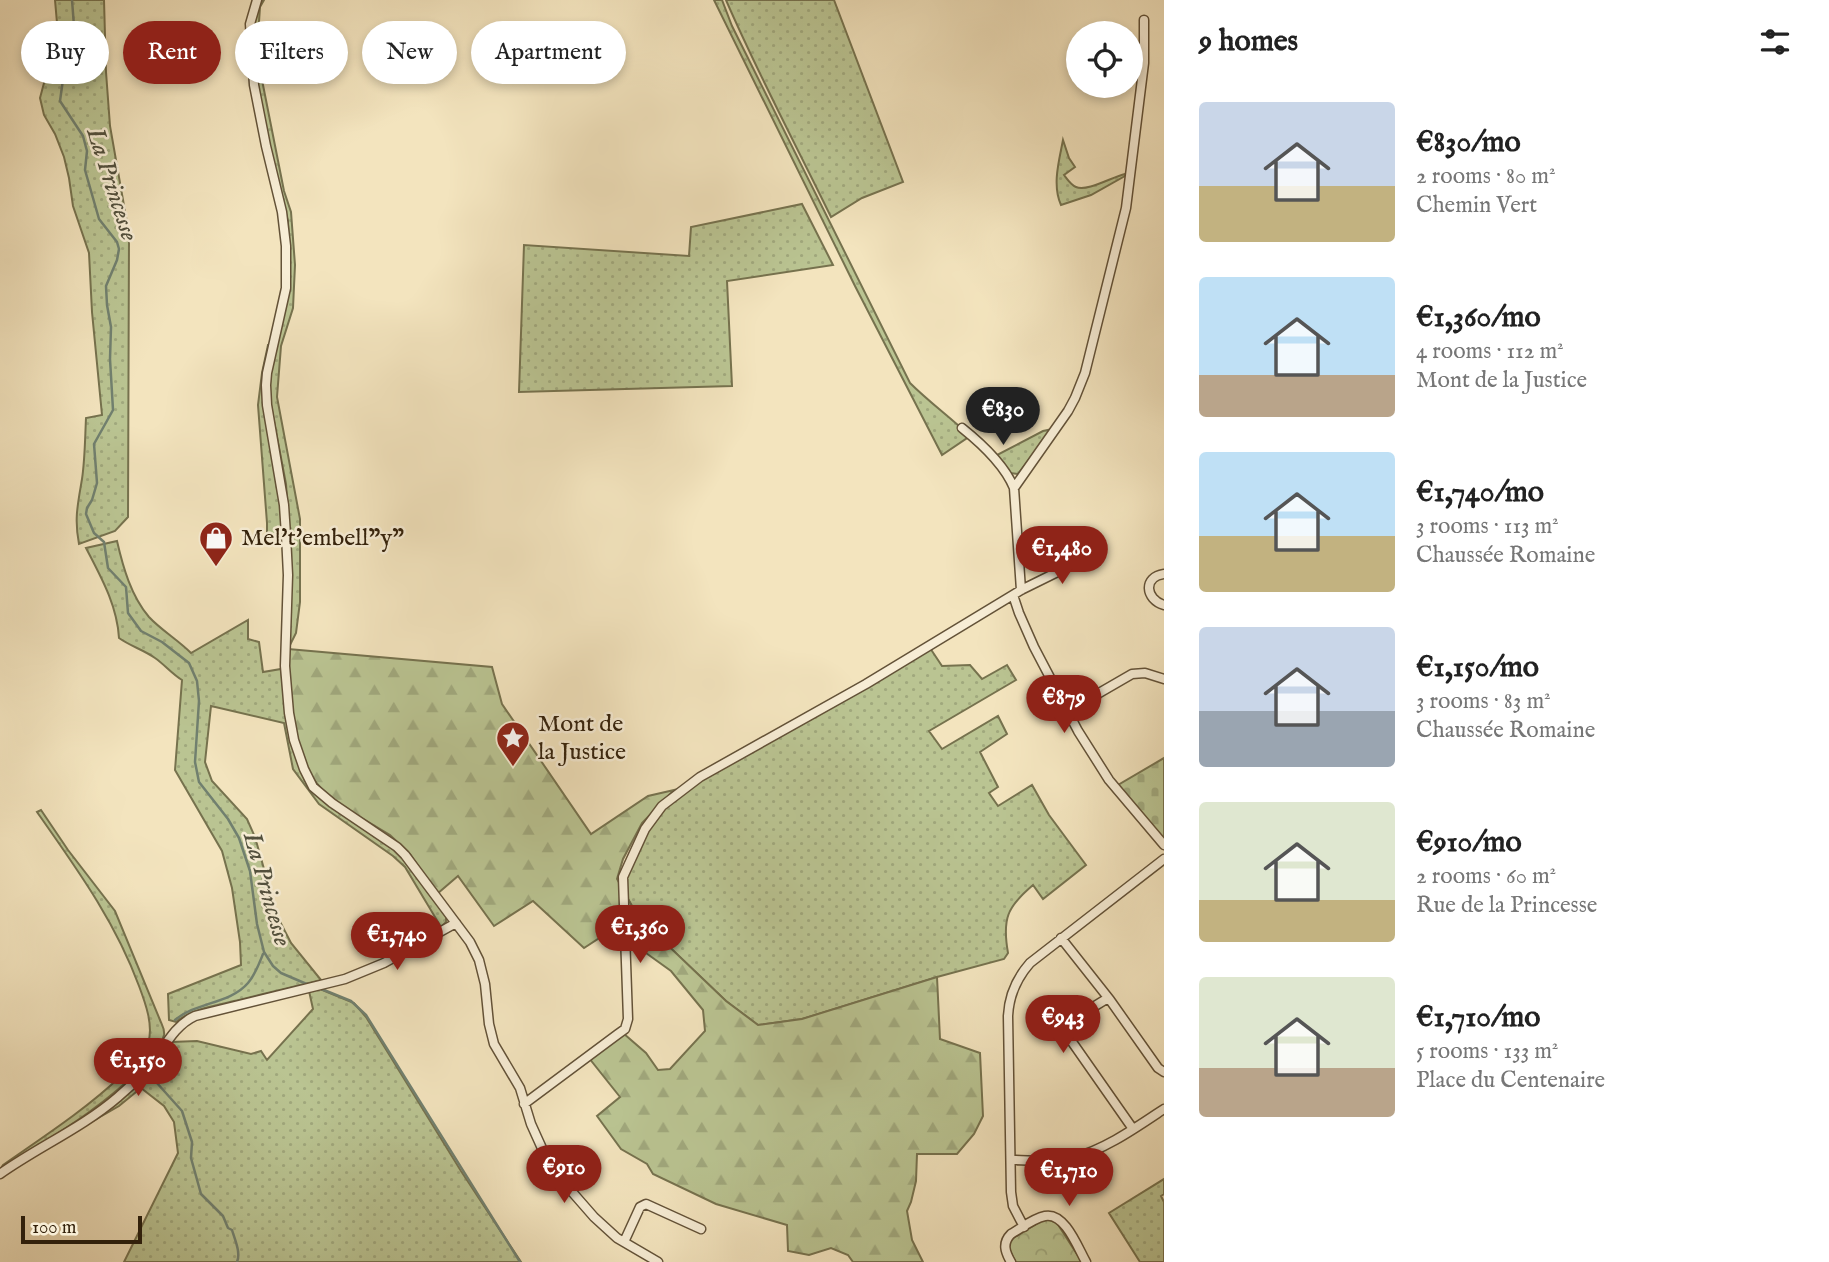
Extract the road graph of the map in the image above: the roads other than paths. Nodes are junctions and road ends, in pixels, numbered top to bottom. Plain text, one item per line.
1 (257, 0) edge
2 (1144, 20) dead end
3 (962, 428) dead end
4 (1014, 488) junction
5 (1096, 553) dead end
6 (1164, 574) edge
7 (1017, 593) junction
8 (1164, 605) edge
9 (1164, 679) edge
10 (1068, 711) junction
11 (1164, 845) edge
12 (1164, 859) edge
13 (457, 923) junction
14 (1060, 938) junction
15 (1108, 998) junction
16 (1164, 1072) edge
17 (524, 1104) junction
18 (1164, 1110) edge
19 (1133, 1129) junction
20 (1011, 1160) junction
21 (0, 1174) edge
22 (1024, 1227) junction
23 (701, 1229) dead end
24 (624, 1242) junction
25 (659, 1262) edge
26 (1011, 1262) edge
27 (1086, 1262) edge

1 - 13 street
2 - 4 street
3 - 4 street
4 - 7 street
5 - 7 street
6 - 8 street
7 - 10 street
7 - 17 street
9 - 10 street
10 - 11 street
12 - 14 street
13 - 17 street
13 - 21 street
14 - 15 street
14 - 20 street
15 - 16 street
15 - 19 street
17 - 24 street
18 - 19 street
19 - 20 street
20 - 22 street
22 - 26 street
22 - 27 street
23 - 24 street
24 - 25 street

